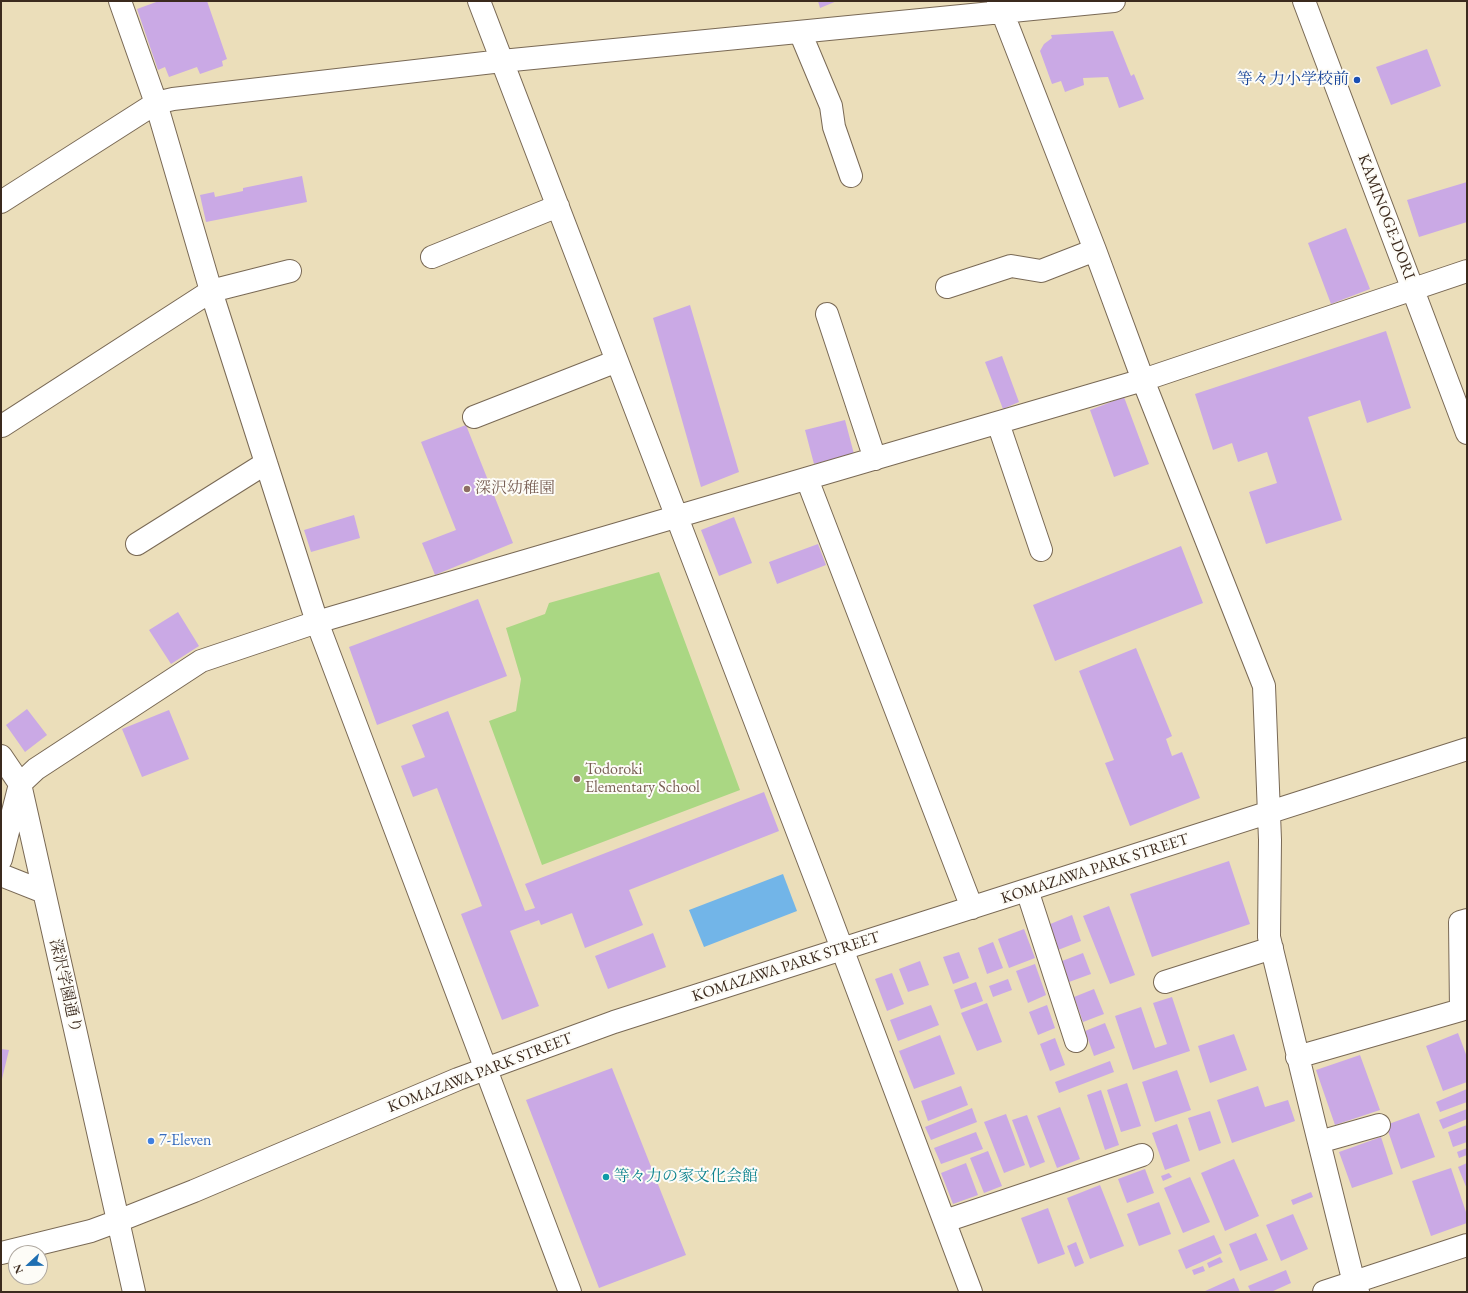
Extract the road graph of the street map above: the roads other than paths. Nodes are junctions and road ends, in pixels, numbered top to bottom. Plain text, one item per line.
1 (120, 1) edge
2 (479, 1) edge
3 (1114, 1) edge
4 (1304, 1) edge
5 (1000, 7) edge
6 (800, 32) junction
7 (502, 62) junction
8 (156, 104) junction
9 (851, 176) dead end
10 (1, 202) edge
11 (558, 206) junction
12 (1095, 250) junction
13 (432, 257) dead end
14 (290, 271) dead end
15 (1467, 271) edge
16 (947, 287) dead end
17 (1413, 289) junction
18 (211, 291) junction
19 (827, 314) dead end
20 (617, 361) junction
21 (1142, 380) junction
22 (474, 417) dead end
23 (998, 422) junction
24 (1, 425) edge
25 (1467, 433) edge
26 (875, 459) junction
27 (266, 463) junction
28 (807, 479) junction
29 (677, 517) junction
30 (138, 544) dead end
31 (1040, 550) dead end
32 (317, 622) junction
33 (1467, 749) edge
34 (1, 756) edge
35 (20, 784) junction
36 (1269, 812) junction
37 (1, 859) edge
38 (1, 875) edge
39 (1027, 890) junction
40 (44, 892) junction
41 (972, 908) junction
42 (1467, 920) edge
43 (1272, 948) junction
44 (841, 949) junction
45 (1165, 982) dead end
46 (1076, 1041) dead end
47 (1297, 1057) junction
48 (485, 1069) junction
49 (1379, 1125) dead end
50 (1319, 1142) junction
51 (1142, 1155) dead end
52 (118, 1221) junction
53 (945, 1221) junction
54 (1467, 1245) edge
55 (1, 1253) edge
56 (1356, 1287) edge
57 (134, 1292) edge
58 (570, 1292) edge
59 (971, 1292) edge
60 (1324, 1292) edge

1 - 8 street
2 - 7 street
3 - 5 street
4 - 17 street, KAMINOGE-DORI
5 - 6 street
5 - 12 street
6 - 7 street
6 - 9 street
7 - 8 street
7 - 11 street
8 - 10 street
8 - 18 street
11 - 13 street
11 - 20 street
12 - 16 street
12 - 21 street
14 - 18 street
15 - 17 street
17 - 21 street
17 - 25 street, KAMINOGE-DORI
18 - 24 street
18 - 27 street
19 - 26 street
20 - 22 street
20 - 29 street
21 - 23 street
21 - 36 street
23 - 26 street
23 - 31 street
26 - 28 street
27 - 30 street
27 - 32 street
28 - 29 street
28 - 41 street
29 - 32 street
29 - 44 street
32 - 35 street
32 - 48 street
33 - 36 street, KOMAZAWA PARK STREET
34 - 35 street, 深沢学園通り
35 - 37 street
35 - 40 street, 深沢学園通り
36 - 39 street, KOMAZAWA PARK STREET
36 - 43 street
38 - 40 street
39 - 41 street, KOMAZAWA PARK STREET
39 - 46 street
40 - 52 street, 深沢学園通り
41 - 44 street, KOMAZAWA PARK STREET
42 - 47 street
43 - 45 street
43 - 47 street
44 - 48 street, KOMAZAWA PARK STREET
44 - 53 street
47 - 50 street
48 - 52 street, KOMAZAWA PARK STREET
48 - 58 street
49 - 50 street
50 - 56 street
51 - 53 street
52 - 55 street, KOMAZAWA PARK STREET
52 - 57 street, 深沢学園通り
53 - 59 street
54 - 56 street
56 - 60 street

